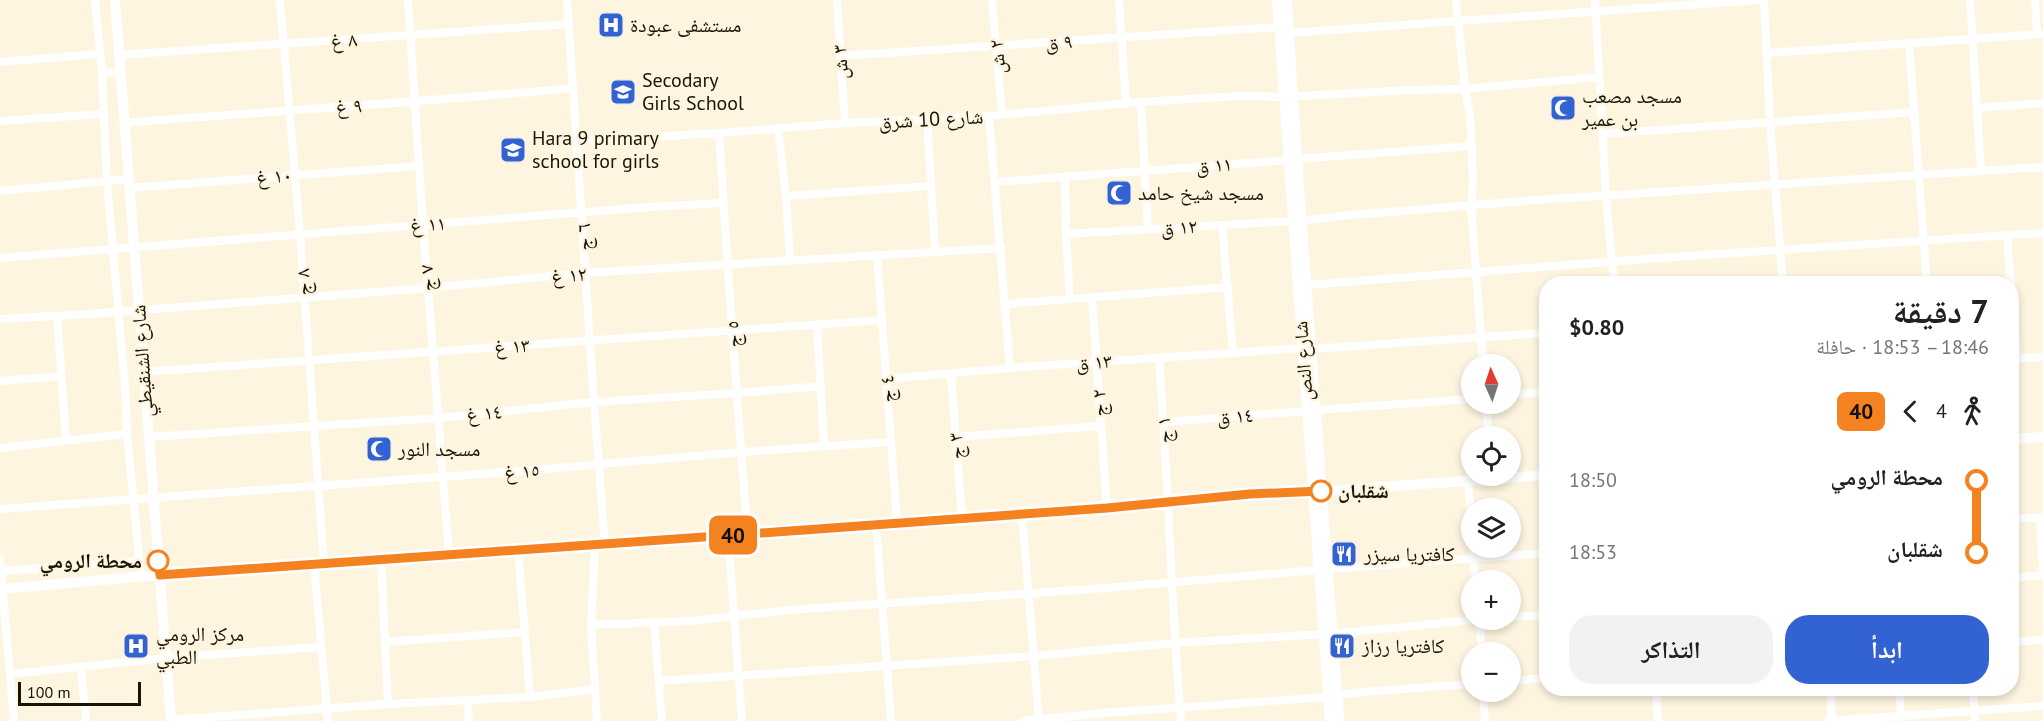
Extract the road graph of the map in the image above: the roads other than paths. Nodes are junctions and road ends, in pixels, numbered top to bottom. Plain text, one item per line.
1 (94, 0) edge
2 (115, 0) edge
3 (280, 0) edge
4 (408, 0) edge
5 (567, 0) edge
6 (837, 0) edge
7 (992, 0) edge
8 (1119, 0) edge
9 (1277, 0) edge
10 (1287, 0) edge
11 (1456, 0) edge
12 (1595, 0) edge
13 (1758, 0) edge
14 (1764, 0) edge
15 (1970, 0) edge
16 (2035, 0) edge
17 (1596, 10) junction
18 (1457, 20) junction
19 (569, 24) junction
20 (1284, 30) junction
21 (2040, 34) edge
22 (410, 35) junction
23 (1122, 37) junction
24 (1972, 40) junction
25 (1909, 43) junction
26 (283, 44) junction
27 (996, 47) junction
28 (1768, 53) junction
29 (100, 54) junction
30 (119, 55) junction
31 (840, 57) junction
32 (0, 62) edge
33 (120, 72) junction
34 (102, 74) junction
35 (1599, 77) junction
36 (574, 88) junction
37 (1465, 89) junction
38 (1289, 97) junction
39 (1141, 102) junction
40 (415, 103) junction
41 (2043, 103) edge
42 (1126, 104) junction
43 (1977, 108) junction
44 (288, 110) junction
45 (1915, 112) junction
46 (104, 114) junction
47 (1002, 114) junction
48 (989, 116) junction
49 (927, 118) junction
50 (0, 121) edge
51 (1770, 122) junction
52 (124, 123) junction
53 (845, 123) junction
54 (778, 128) junction
55 (719, 133) junction
56 (1602, 134) junction
57 (577, 141) junction
58 (1472, 146) junction
59 (1292, 159) junction
60 (419, 166) junction
61 (2043, 167) edge
62 (1144, 171) junction
63 (1981, 171) junction
64 (294, 175) junction
65 (1918, 176) junction
66 (1065, 177) junction
67 (107, 182) junction
68 (996, 182) junction
69 (128, 184) junction
70 (930, 186) junction
71 (1776, 186) junction
72 (0, 190) edge
73 (786, 196) junction
74 (1606, 197) junction
75 (723, 203) junction
76 (1471, 206) junction
77 (583, 212) junction
78 (1297, 221) junction
79 (423, 225) junction
80 (1222, 225) junction
81 (1148, 229) junction
82 (2043, 233) edge
83 (300, 234) junction
84 (1066, 234) junction
85 (2007, 235) junction
86 (1924, 240) junction
87 (133, 246) junction
88 (1001, 248) junction
89 (113, 249) junction
90 (1781, 250) junction
91 (935, 252) junction
92 (877, 255) junction
93 (0, 258) edge
94 (790, 260) junction
95 (1612, 261) junction
96 (728, 265) junction
97 (1475, 272) junction
98 (585, 273) junction
99 (1613, 276) edge
100 (1783, 276) edge
101 (1926, 276) edge
102 (2010, 276) edge
103 (1306, 285) junction
104 (1228, 287) junction
105 (428, 288) junction
106 (304, 296) junction
107 (1070, 298) junction
108 (1092, 298) junction
109 (1004, 304) junction
110 (138, 310) junction
111 (118, 312) junction
112 (57, 316) junction
113 (0, 319) edge
114 (882, 320) junction
115 (817, 325) junction
116 (732, 329) junction
117 (1539, 334) edge
118 (1481, 338) junction
119 (590, 340) junction
120 (1307, 349) junction
121 (434, 351) junction
122 (1233, 352) junction
123 (1483, 354) edge
124 (1159, 357) junction
125 (2043, 357) edge
126 (2019, 359) edge
127 (308, 361) junction
128 (1096, 362) junction
129 (1010, 368) junction
130 (142, 372) junction
131 (951, 374) junction
132 (61, 376) junction
133 (886, 379) junction
134 (0, 381) edge
135 (820, 386) junction
136 (738, 393) junction
137 (1539, 393) edge
138 (1521, 394) edge
139 (1461, 400) edge
140 (594, 402) junction
141 (1311, 411) junction
142 (439, 418) junction
143 (1164, 422) junction
144 (314, 425) junction
145 (1100, 426) junction
146 (127, 434) junction
147 (148, 437) junction
148 (956, 437) junction
149 (2043, 437) edge
150 (2019, 439) edge
151 (66, 440) junction
152 (890, 442) junction
153 (824, 446) junction
154 (0, 447) edge
155 (741, 452) junction
156 (599, 464) junction
157 (1539, 474) edge
158 (1521, 475) edge
159 (444, 476) junction
160 (1461, 480) edge
161 (318, 486) junction
162 (1317, 492) junction
163 (153, 498) junction
164 (132, 500) junction
165 (1167, 502) junction
166 (1107, 508) junction
167 (0, 509) edge
168 (1022, 513) junction
169 (2041, 517) edge
170 (962, 518) junction
171 (2019, 519) edge
172 (897, 522) junction
173 (876, 524) junction
174 (748, 534) junction
175 (728, 535) junction
176 (600, 545) junction
177 (518, 550) junction
178 (1539, 554) edge
179 (449, 555) junction
180 (0, 558) edge
181 (381, 560) junction
182 (1474, 560) junction
183 (139, 561) junction
184 (319, 564) junction
185 (1323, 569) junction
186 (1474, 570) edge
187 (1, 571) edge
188 (2043, 573) edge
189 (160, 575) junction
190 (141, 577) junction
191 (2019, 577) edge
192 (1171, 582) junction
193 (1, 589) edge
194 (1029, 593) junction
195 (882, 603) junction
196 (1539, 615) edge
197 (734, 616) junction
198 (1521, 616) edge
199 (1461, 621) edge
200 (654, 623) junction
201 (591, 625) junction
202 (525, 632) junction
203 (1328, 634) junction
204 (2043, 640) edge
205 (385, 642) junction
206 (2019, 642) edge
207 (1174, 643) junction
208 (320, 646) junction
209 (1034, 656) junction
210 (166, 658) junction
211 (886, 665) junction
212 (81, 667) junction
213 (11, 674) junction
214 (739, 674) junction
215 (1539, 679) edge
216 (1521, 680) edge
217 (659, 681) junction
218 (1461, 685) edge
219 (595, 689) junction
220 (1333, 696) junction
221 (1657, 696) edge
222 (1830, 696) edge
223 (1900, 696) edge
224 (1974, 696) edge
225 (530, 697) junction
226 (467, 701) junction
227 (1484, 702) edge
228 (388, 704) junction
229 (2043, 706) edge
230 (1180, 709) junction
231 (327, 710) junction
232 (1975, 711) junction
233 (1901, 717) junction
234 (248, 718) edge
235 (15, 721) edge
236 (86, 721) edge
237 (171, 721) edge
238 (328, 721) edge
239 (469, 721) edge
240 (597, 721) edge
241 (662, 721) edge
242 (742, 721) edge
243 (891, 721) edge
244 (1023, 721) edge
245 (1039, 721) edge
246 (1181, 721) edge
247 (1330, 721) edge
248 (1339, 721) edge
249 (1485, 721) edge
250 (1659, 721) edge
251 (1831, 721) edge
252 (1975, 721) edge

1 - 29 street
2 - 30 street, شارع الشنقيطي
3 - 26 street, ٨ ج
4 - 22 street, ٧ ج
5 - 19 street, ٦ ج
6 - 31 street, ٣ ش
7 - 27 street, ٢ ش
8 - 23 street
9 - 20 street, شارع النص
10 - 20 street, شارع النص
11 - 18 street
12 - 17 street
13 - 17 street, ٩ ق
14 - 28 street
15 - 24 street
16 - 21 street
17 - 18 street, ٩ ق
17 - 35 street
18 - 20 street, ٩ ق
18 - 37 street
19 - 22 street, ٨ غ
19 - 36 street, ٦ ج
20 - 23 street, ٩ ق
20 - 38 street, شارع النص
21 - 24 street
22 - 26 street, ٨ غ
22 - 40 street, ٧ ج
23 - 27 street, ٩ ق
23 - 42 street
24 - 25 street
24 - 43 street
25 - 28 street
25 - 45 street
26 - 30 street, ٨ غ
26 - 44 street, ٨ ج
27 - 31 street, ٩ ق
27 - 47 street, ٢ ش
28 - 51 street
29 - 32 street
29 - 34 street
30 - 33 street, شارع الشنقيطي
31 - 53 street, ٣ ش
33 - 34 street
33 - 52 street, شارع الشنقيطي
34 - 46 street
35 - 37 street, شارع 10 شرق
35 - 56 street
36 - 40 street, ٩ غ
36 - 57 street, ٦ ج
37 - 38 street, شارع 10 شرق
37 - 58 street
38 - 39 street, شارع 10 شرق
38 - 59 street, شارع النص
39 - 42 street, شارع 10 شرق
39 - 62 street
40 - 44 street, ٩ غ
40 - 60 street, ٧ ج
41 - 43 street
42 - 47 street, شارع 10 شرق
43 - 63 street
44 - 52 street, ٩ غ
44 - 64 street, ٨ ج
45 - 51 street
45 - 65 street
46 - 50 street
46 - 67 street
47 - 48 street, شارع 10 شرق
48 - 49 street, شارع 10 شرق
48 - 68 street
49 - 53 street, شارع 10 شرق
49 - 70 street
51 - 56 street
51 - 71 street
52 - 69 street, شارع الشنقيطي
53 - 54 street, شارع 10 شرق
54 - 55 street, شارع 10 شرق
54 - 73 street
55 - 57 street, شارع 10 شرق
55 - 75 street, ٥ ج
56 - 74 street
57 - 77 street, ٦ ج
58 - 59 street, ١١ ق
58 - 76 street
59 - 62 street, ١١ ق
59 - 78 street, شارع النص
60 - 64 street, ١٠ غ
60 - 79 street, ٧ ج
61 - 63 street, ١٢ ق
62 - 66 street, ١١ ق
62 - 81 street
63 - 65 street, ١٢ ق
64 - 69 street, ١٠ غ
64 - 83 street, ٨ ج
65 - 71 street, ١٢ ق
65 - 86 street
66 - 68 street, ١١ ق
66 - 84 street
67 - 69 street, ١٠ غ
67 - 72 street, ١٠ غ
67 - 89 street
68 - 88 street
69 - 87 street, شارع الشنقيطي
70 - 73 street
70 - 91 street
71 - 74 street, ١٢ ق
71 - 90 street
73 - 94 street
74 - 76 street, ١٢ ق
74 - 95 street
75 - 77 street, ١١ غ
75 - 96 street, ٥ ج
76 - 78 street, ١٢ ق
76 - 97 street
77 - 79 street, ١١ غ
77 - 98 street, ٦ ج
78 - 80 street, ١٢ ق
78 - 103 street, شارع النص
78 - 120 street, شارع النص
79 - 83 street, ١١ غ
79 - 105 street, ٧ ج
80 - 81 street, ١٢ ق
80 - 104 street
81 - 84 street, ١٢ ق
82 - 85 street
83 - 87 street, ١١ غ
83 - 106 street, ٨ ج
84 - 107 street
85 - 86 street
85 - 102 street
86 - 90 street
86 - 101 street
87 - 89 street, ١١ غ
87 - 110 street, شارع الشنقيطي
88 - 91 street, ١٢ غ
88 - 109 street
89 - 93 street, ١١ غ
89 - 111 street
90 - 95 street
90 - 100 street
91 - 92 street, ١٢ غ
92 - 94 street, ١٢ غ
92 - 114 street, ٤ ج
94 - 96 street, ١٢ غ
95 - 97 street
95 - 99 street
96 - 98 street, ١٢ غ
96 - 116 street, ٥ ج
97 - 103 street
97 - 118 street
98 - 105 street, ١٢ غ
98 - 119 street, ٦ ج
103 - 120 street, شارع النص
104 - 108 street
104 - 122 street
105 - 106 street, ١٢ غ
105 - 121 street, ٧ ج
106 - 110 street, ١٢ غ
106 - 127 street, ٨ ج
107 - 108 street
107 - 109 street
108 - 128 street, ٢ ج
109 - 129 street
110 - 111 street, ١٢ غ
110 - 130 street, شارع الشنقيطي
111 - 112 street, ١٢ غ
111 - 146 street
112 - 113 street, ١٢ غ
112 - 132 street
114 - 115 street, ١٣ غ
114 - 133 street, ٤ ج
115 - 116 street, ١٣ غ
115 - 135 street
116 - 119 street, ١٣ غ
116 - 136 street, ٥ ج
117 - 118 street, ١٣ ق
118 - 120 street, ١٣ ق
118 - 123 street
119 - 121 street, ١٣ غ
119 - 140 street, ٦ ج
120 - 122 street, ١٣ ق
120 - 141 street, شارع النص
121 - 127 street, ١٣ غ
121 - 142 street, ٧ ج
122 - 124 street, ١٣ ق
124 - 128 street, ١٣ ق
124 - 143 street, ١ ج
125 - 126 street
127 - 130 street, ١٣ غ
127 - 144 street, ٨ ج
128 - 129 street, ١٣ ق
128 - 145 street, ٢ ج
129 - 131 street, ١٣ ق
130 - 147 street, شارع الشنقيطي
131 - 133 street, ١٣ ق
131 - 148 street, ٣ ج
132 - 134 street
132 - 151 street
133 - 152 street, ٤ ج
135 - 136 street, ١٤ غ
135 - 153 street
136 - 140 street, ١٤ غ
136 - 155 street, ٥ ج
137 - 138 street
139 - 141 street, ١٤ ق
140 - 142 street, ١٤ غ
140 - 156 street, ٦ ج
141 - 143 street, ١٤ ق
141 - 162 street, شارع النص
142 - 144 street, ١٤ غ
142 - 159 street, ٧ ج
143 - 165 street, ١ ج
144 - 147 street, ١٤ غ
144 - 161 street, ٨ ج
145 - 148 street
145 - 166 street, ٢ ج
146 - 151 street
146 - 164 street
147 - 163 street, شارع الشنقيطي
148 - 170 street, ٣ ج
149 - 150 street
151 - 154 street
152 - 153 street, ١٥ غ
152 - 172 street, ٤ ج
153 - 155 street, ١٥ غ
155 - 156 street, ١٥ غ
155 - 174 street, ٥ ج
156 - 159 street, ١٥ غ
156 - 176 street, ٦ ج
157 - 158 street
159 - 161 street, ١٥ غ
159 - 179 street, ٧ ج
160 - 162 street
161 - 163 street, ١٥ غ
161 - 184 street, ٨ ج
162 - 165 street
162 - 185 street, شارع النص
163 - 164 street, ١٥ غ
163 - 189 street, شارع الشنقيطي
164 - 167 street, ١٥ غ
164 - 183 street
165 - 166 street
165 - 192 street, ١ ج
166 - 168 street
168 - 170 street
168 - 194 street
169 - 171 street
169 - 188 street
170 - 172 street
172 - 173 street
173 - 174 street
173 - 195 street
174 - 175 street
175 - 176 street
175 - 197 street
176 - 177 street
176 - 201 street, ٦ ج
177 - 179 street
177 - 202 street
178 - 182 street
179 - 181 street
180 - 187 street
181 - 184 street
181 - 205 street
182 - 185 street
182 - 186 street
183 - 187 street
183 - 190 street
184 - 189 street
184 - 208 street, ٨ ج
185 - 192 street
185 - 203 street, شارع النص
187 - 193 street
188 - 191 street
189 - 190 street
189 - 210 street, شارع الشنقيطي
190 - 193 street
192 - 194 street
192 - 207 street, ١ ج
193 - 213 street
194 - 195 street
194 - 209 street
195 - 197 street
195 - 211 street
196 - 198 street
197 - 200 street
197 - 214 street
199 - 203 street
200 - 201 street
200 - 217 street
201 - 219 street, ٦ ج
202 - 205 street
202 - 225 street
203 - 207 street
203 - 220 street, شارع النص
204 - 206 street
205 - 228 street
207 - 209 street
207 - 230 street, ١ ج
208 - 210 street
208 - 231 street, ٨ ج
209 - 211 street
209 - 245 street
210 - 212 street
210 - 237 street, شارع الشنقيطي
211 - 214 street
211 - 243 street
212 - 213 street
212 - 236 street
213 - 235 street
214 - 217 street
214 - 242 street
215 - 216 street
217 - 241 street
218 - 220 street
219 - 225 street
219 - 240 street, ٦ ج
220 - 230 street
220 - 247 street, شارع النص
220 - 248 street, شارع النص
221 - 250 street
222 - 251 street
223 - 233 street
224 - 232 street
225 - 226 street
226 - 228 street
226 - 239 street
227 - 249 street
228 - 231 street
229 - 232 street
230 - 245 street
230 - 246 street, ١ ج
231 - 234 street
231 - 238 street, ٨ ج
232 - 233 street
232 - 252 street
233 - 251 street
234 - 237 street
244 - 245 street

